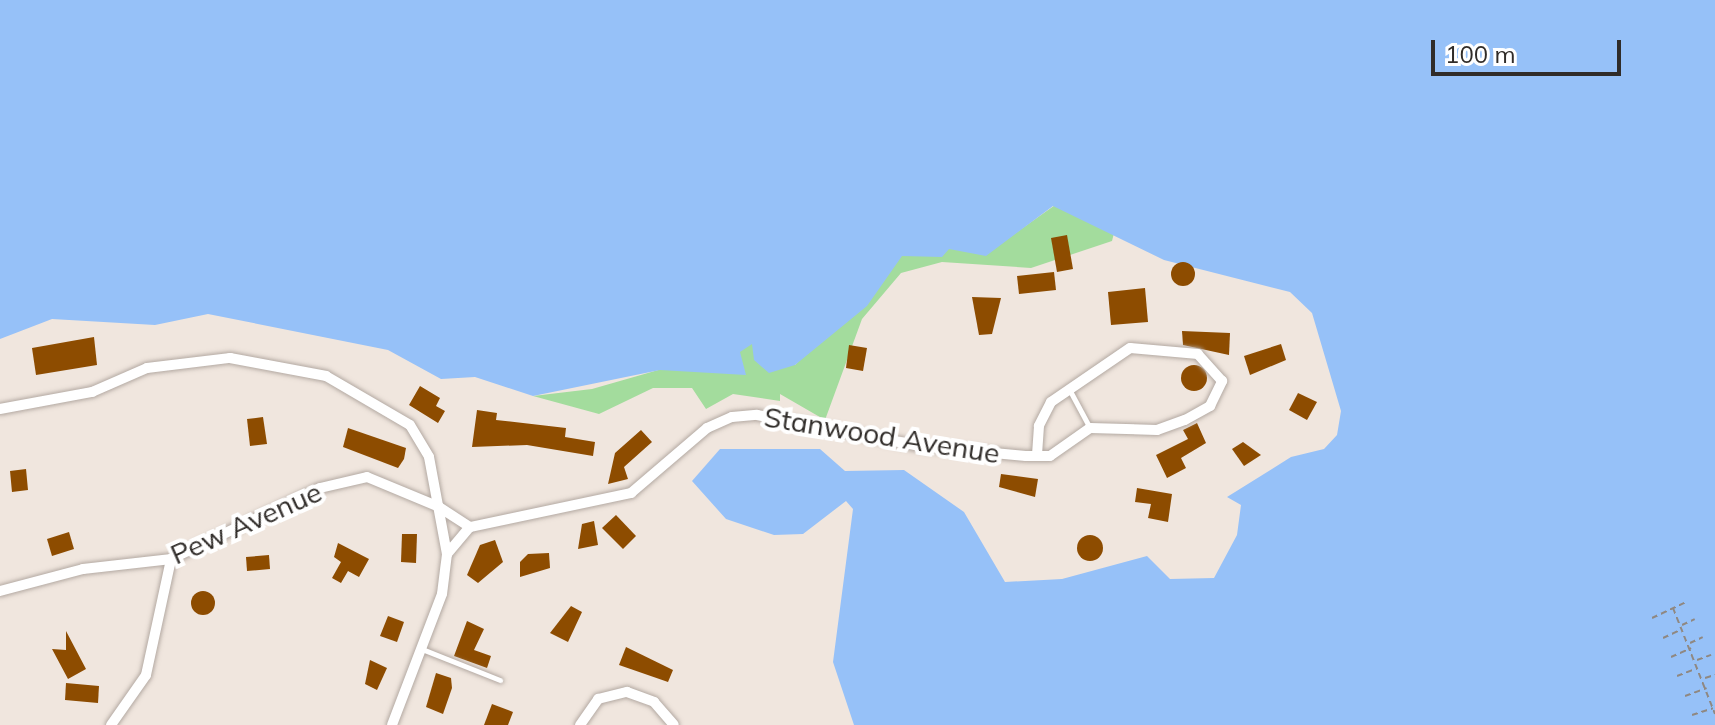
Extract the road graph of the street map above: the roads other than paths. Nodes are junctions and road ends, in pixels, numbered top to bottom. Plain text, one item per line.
1 (1069, 388) junction
2 (0, 409) edge
3 (1090, 428) junction
4 (1037, 456) junction
5 (439, 507) junction
6 (470, 527) junction
7 (447, 554) junction
8 (171, 559) junction
9 (0, 591) edge
10 (421, 649) junction
11 (500, 680) dead end
12 (111, 725) edge
13 (392, 725) edge
14 (580, 725) edge
15 (674, 725) edge

1 - 3 lane
1 - 3 street
1 - 4 street
2 - 5 street
3 - 4 street
4 - 6 street, Stanwood Avenue
5 - 6 street
5 - 7 street
5 - 8 street, Pew Avenue
6 - 7 street
7 - 10 street
8 - 9 street, Pew Avenue
8 - 12 street
10 - 11 lane
10 - 13 street
14 - 15 street

